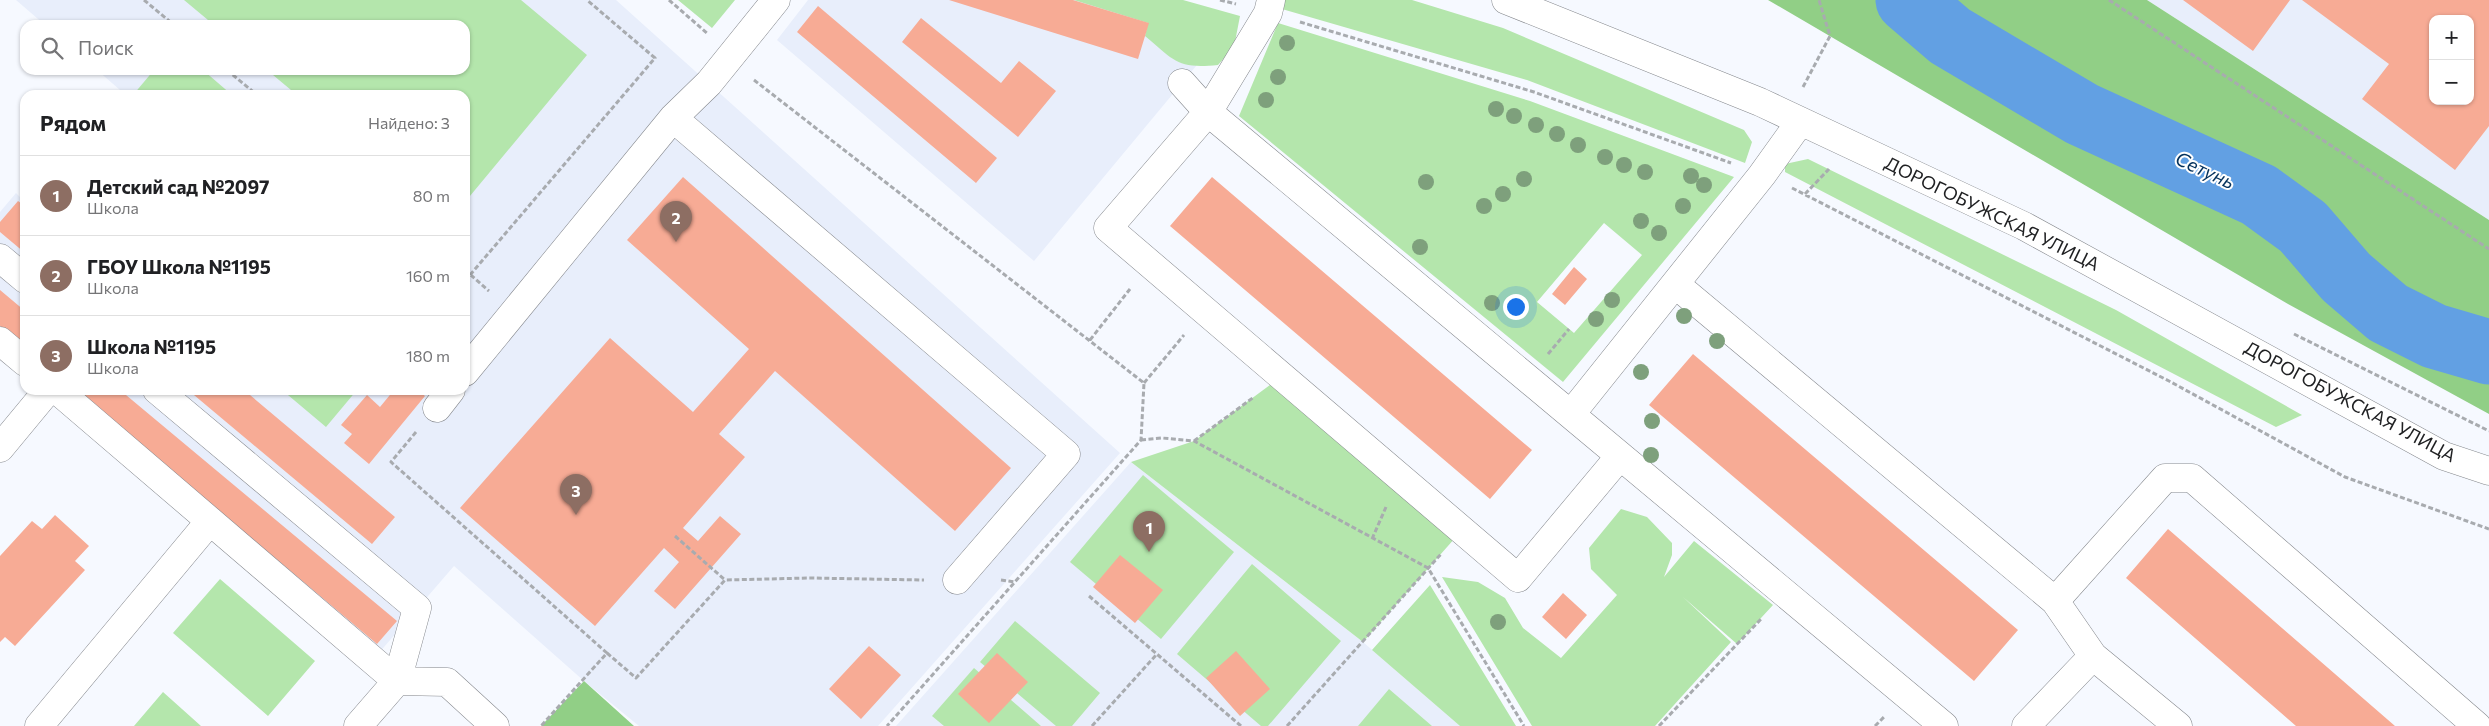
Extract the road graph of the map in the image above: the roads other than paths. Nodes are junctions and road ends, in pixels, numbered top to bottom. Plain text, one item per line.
1 (776, 0) edge
2 (1506, 0) edge
3 (1269, 6) edge
4 (1182, 83) dead end
5 (1208, 112) junction
6 (673, 118) junction
7 (1800, 122) junction
8 (0, 258) edge
9 (20, 275) edge
10 (1675, 284) junction
11 (0, 341) edge
12 (20, 358) edge
13 (470, 366) edge
14 (44, 395) edge
15 (64, 395) edge
16 (163, 395) edge
17 (1570, 414) junction
18 (0, 448) edge
19 (1620, 456) junction
20 (2489, 471) edge
21 (210, 521) junction
22 (957, 580) road end
23 (2055, 601) junction
24 (2093, 656) junction
25 (397, 680) junction
26 (39, 726) edge
27 (358, 726) edge
28 (495, 726) edge
29 (1944, 726) edge
30 (2026, 726) edge
31 (2178, 726) edge
32 (2477, 726) edge

1 - 6 street
2 - 7 street, ДОРОГОБУЖСКАЯ УЛИЦА
3 - 5 street
4 - 5 street
5 - 17 street
5 - 19 street
6 - 13 street
6 - 22 street
7 - 10 street
7 - 20 street, ДОРОГОБУЖСКАЯ УЛИЦА
8 - 9 street
10 - 17 street
10 - 23 street
11 - 12 street
14 - 18 street
15 - 21 street
16 - 25 street
17 - 19 street
19 - 29 street
21 - 25 street
21 - 26 street
23 - 24 street
23 - 32 street
24 - 30 street
24 - 31 street
25 - 27 street
25 - 28 street

